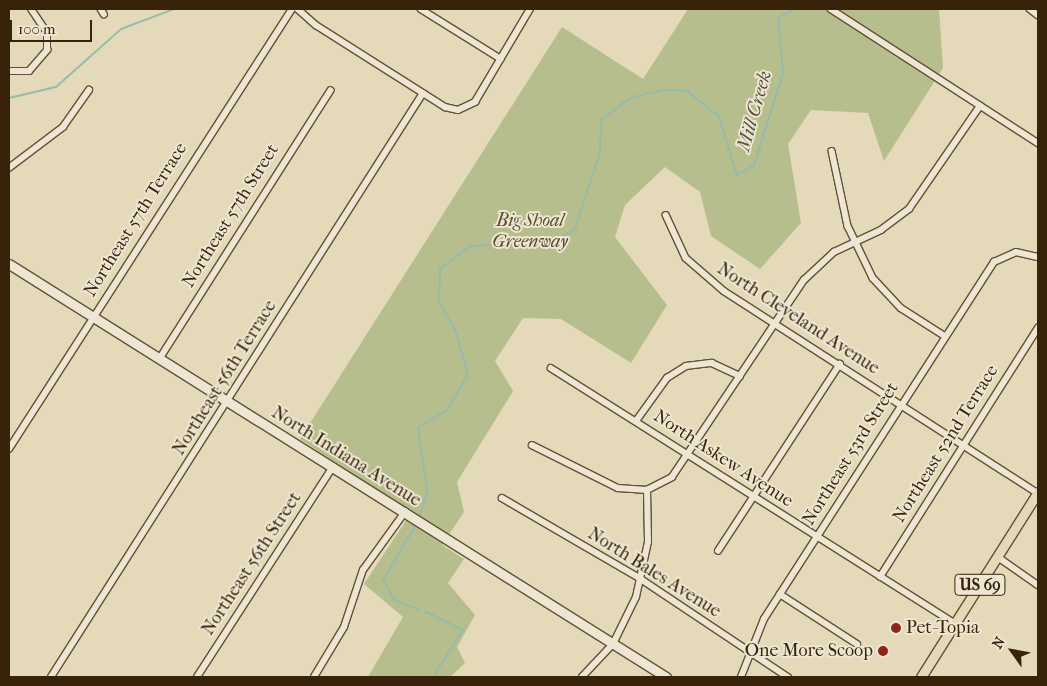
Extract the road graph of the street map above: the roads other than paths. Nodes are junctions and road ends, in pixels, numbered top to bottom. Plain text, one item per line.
1 (31, 9) edge
2 (292, 9) edge
3 (298, 9) edge
4 (421, 9) edge
5 (530, 9) edge
6 (831, 9) edge
7 (1030, 9) edge
8 (1038, 15) edge
9 (501, 59) junction
10 (9, 71) edge
11 (88, 90) dead end
12 (330, 91) dead end
13 (424, 93) junction
14 (980, 106) junction
15 (1038, 143) edge
16 (832, 151) dead end
17 (9, 168) edge
18 (666, 215) dead end
19 (854, 241) junction
20 (1038, 257) edge
21 (9, 264) edge
22 (93, 316) junction
23 (774, 323) junction
24 (1038, 328) edge
25 (945, 336) junction
26 (160, 358) junction
27 (840, 364) junction
28 (551, 368) dead end
29 (740, 376) junction
30 (230, 402) junction
31 (901, 402) junction
32 (636, 421) junction
33 (965, 444) junction
34 (532, 445) dead end
35 (9, 449) edge
36 (689, 455) junction
37 (332, 468) junction
38 (647, 490) junction
39 (1038, 493) edge
40 (754, 496) junction
41 (502, 498) dead end
42 (408, 515) junction
43 (816, 536) junction
44 (718, 550) dead end
45 (998, 557) junction
46 (880, 577) junction
47 (641, 579) junction
48 (1038, 585) edge
49 (780, 594) junction
50 (956, 624) junction
51 (613, 644) junction
52 (857, 644) dead end
53 (750, 652) junction
54 (51, 677) edge
55 (197, 677) edge
56 (314, 677) edge
57 (582, 677) edge
58 (666, 677) edge
59 (741, 677) edge
60 (788, 677) edge
61 (921, 677) edge

1 - 10 street
2 - 22 street, Northeast 57th Terrace
3 - 13 street
4 - 9 street
5 - 9 street
6 - 14 street
7 - 8 street
9 - 13 street
11 - 17 street
12 - 26 street, Northeast 57th Street
13 - 30 street, Northeast 56th Terrace
14 - 15 street
14 - 19 street
16 - 19 street
18 - 23 street, North Cleveland Avenue
19 - 23 street
19 - 25 street
20 - 25 street, Northeast 53rd Street
21 - 22 street, North Indiana Avenue
22 - 26 street, North Indiana Avenue
22 - 35 street, Northeast 57th Terrace
23 - 27 street, North Cleveland Avenue
23 - 29 street
24 - 33 street, Northeast 52nd Terrace
25 - 31 street, Northeast 53rd Street
26 - 30 street, North Indiana Avenue
27 - 31 street, North Cleveland Avenue
27 - 40 street
28 - 32 street, North Askew Avenue
29 - 32 street
29 - 36 street
30 - 37 street, North Indiana Avenue
30 - 54 street, Northeast 56th Terrace
31 - 33 street, North Cleveland Avenue
31 - 43 street, Northeast 53rd Street
32 - 36 street, North Askew Avenue
33 - 39 street, North Cleveland Avenue
33 - 46 street, Northeast 52nd Terrace
34 - 38 street
36 - 38 street
36 - 40 street, North Askew Avenue
37 - 42 street, North Indiana Avenue
37 - 55 street, Northeast 56th Street
38 - 47 street
39 - 45 main road, US 69
40 - 43 street, North Askew Avenue
40 - 44 street
41 - 47 street, North Bales Avenue
42 - 51 street, North Indiana Avenue
42 - 56 street
43 - 46 street, North Askew Avenue
43 - 49 street, Northeast 53rd Street
45 - 48 street
45 - 50 main road, US 69
46 - 50 street, North Askew Avenue
47 - 51 street
47 - 53 street, North Bales Avenue
49 - 52 street
49 - 53 street, Northeast 53rd Street
50 - 61 main road, US 69
51 - 57 street
51 - 58 street, North Indiana Avenue
53 - 59 street, Northeast 53rd Street
53 - 60 street, North Bales Avenue

